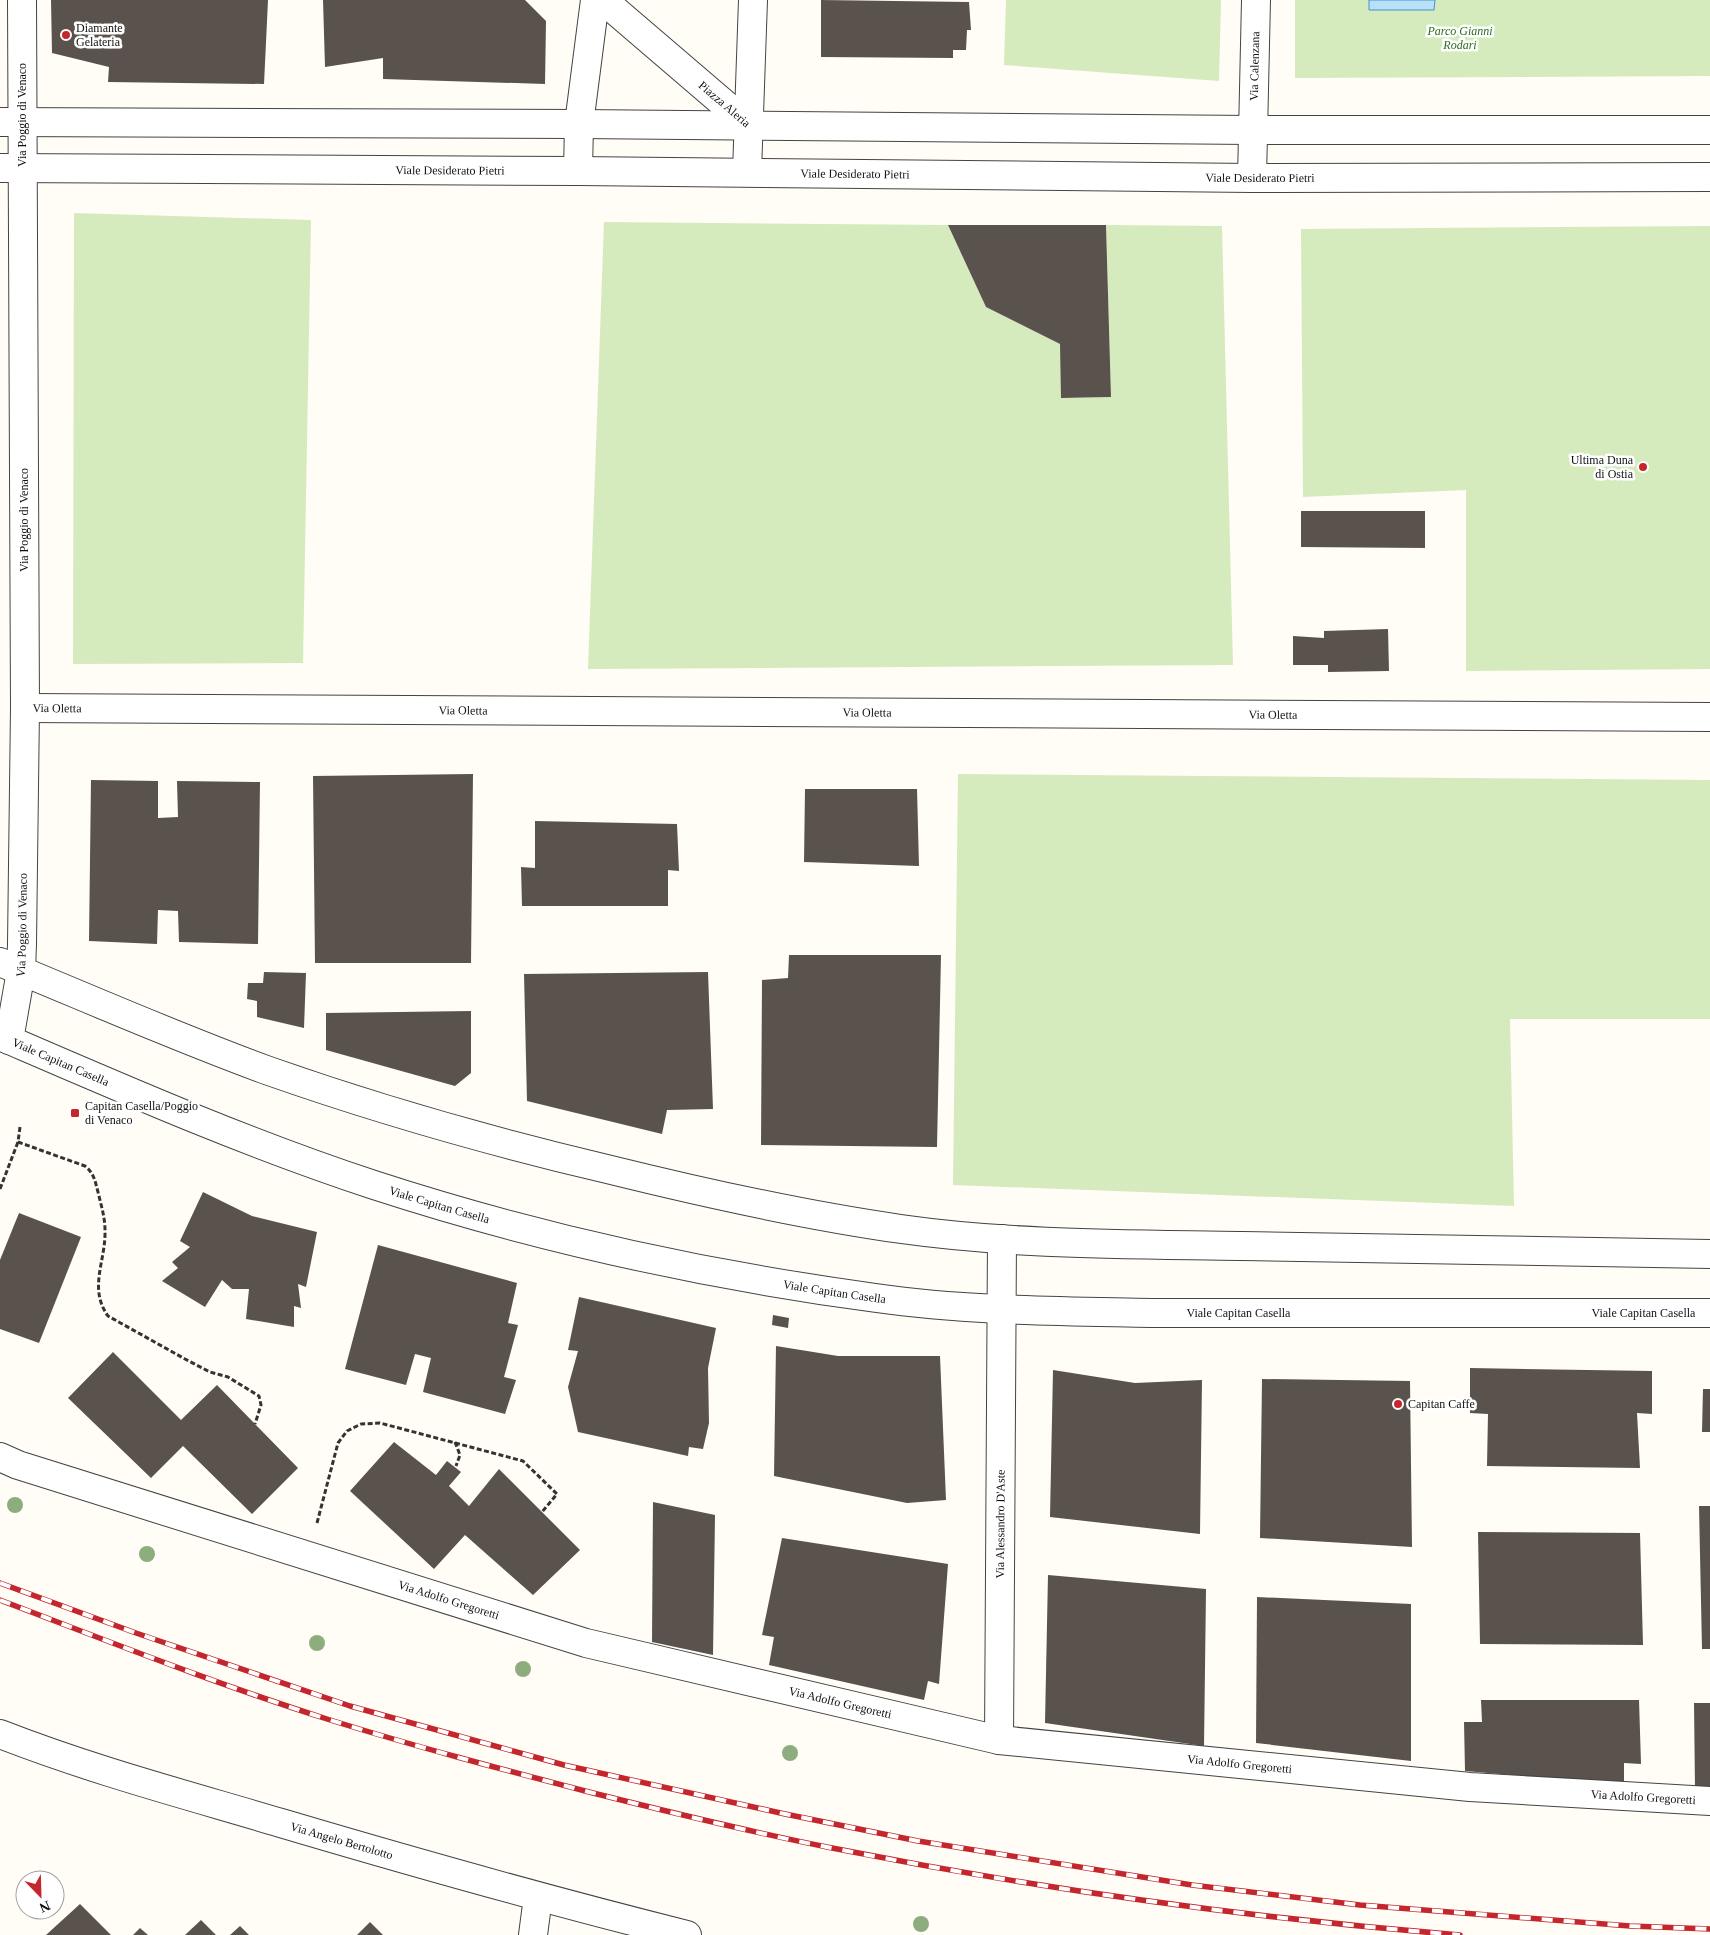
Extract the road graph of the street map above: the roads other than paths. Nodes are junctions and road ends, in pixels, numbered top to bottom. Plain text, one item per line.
1 (22, 0) edge
2 (595, 0) edge
3 (603, 0) edge
4 (753, 0) edge
5 (1256, 0) edge
6 (11, 122) edge
7 (579, 124) junction
8 (750, 126) junction
9 (1253, 130) junction
10 (1710, 130) edge
11 (11, 169) edge
12 (578, 171) junction
13 (747, 172) junction
14 (1710, 177) edge
15 (1252, 178) junction
16 (25, 708) junction
17 (1710, 716) edge
18 (10, 966) edge
19 (4, 1038) edge
20 (1002, 1239) junction
21 (1710, 1254) edge
22 (1001, 1308) junction
23 (1710, 1313) edge
24 (0, 1457) edge
25 (0, 1734) edge
26 (999, 1740) junction
27 (1710, 1801) edge
28 (538, 1897) junction
29 (533, 1935) edge
30 (687, 1935) edge

1 - 6 street, Via Poggio di Venaco
2 - 7 street
3 - 8 street, Piazza Aleria
4 - 8 street, Piazza Aleria
5 - 9 street, Via Calenzana
6 - 7 street
6 - 11 street, Via Poggio di Venaco
7 - 8 street
7 - 12 street
8 - 9 street
8 - 13 street
9 - 10 street
9 - 15 street, Via Calenzana
11 - 12 street, Viale Desiderato Pietri
11 - 16 street, Via Poggio di Venaco
12 - 13 street, Viale Desiderato Pietri
13 - 15 street, Viale Desiderato Pietri
14 - 15 street, Viale Desiderato Pietri
16 - 17 street, Via Oletta
16 - 18 street, Via Poggio di Venaco
18 - 19 street, Via Poggio di Venaco
18 - 20 street
19 - 22 street, Viale Capitan Casella
20 - 21 street
20 - 22 street, Via Alessandro D'Aste
22 - 23 street, Viale Capitan Casella
22 - 26 street, Via Alessandro D'Aste
24 - 26 street, Via Adolfo Gregoretti
25 - 28 street, Via Angelo Bertolotto
26 - 27 street, Via Adolfo Gregoretti
28 - 29 street
28 - 30 street, Via Angelo Bertolotto

